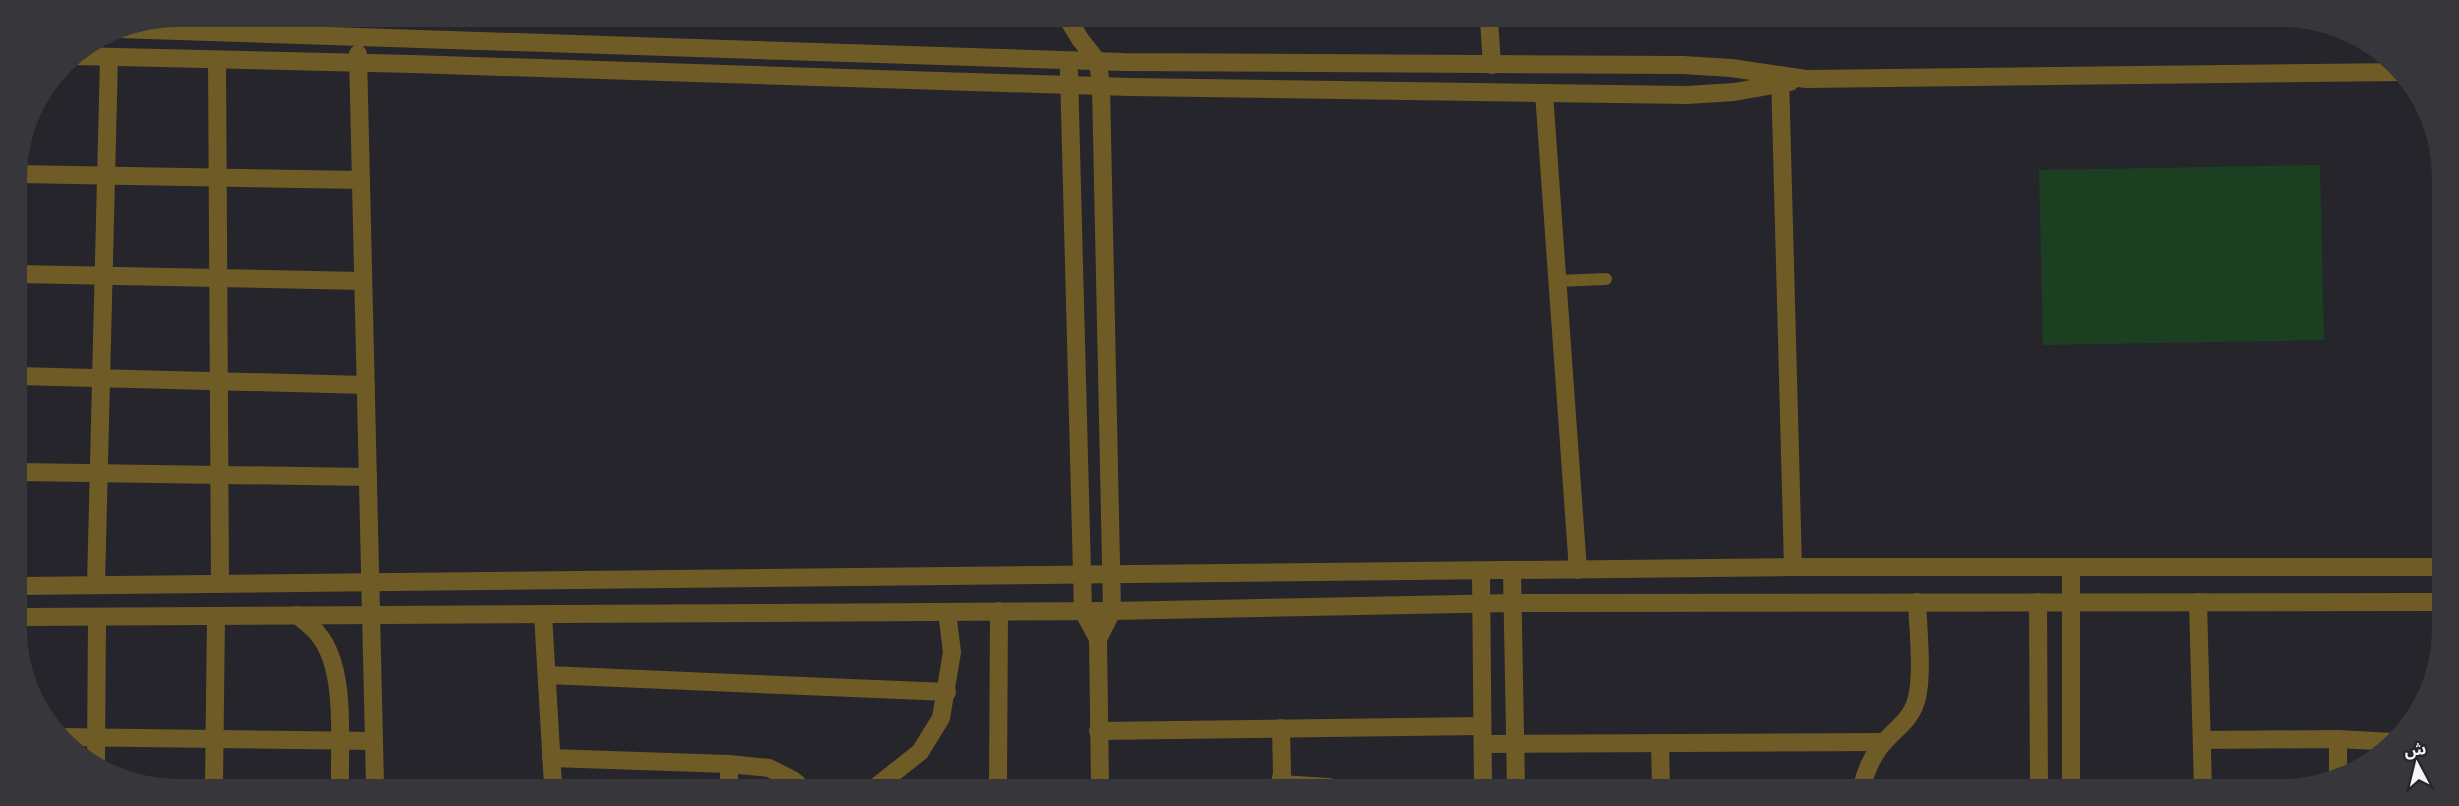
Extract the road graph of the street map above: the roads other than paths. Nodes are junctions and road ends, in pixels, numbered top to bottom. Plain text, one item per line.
1 (1073, 27) edge
2 (1489, 27) edge
3 (153, 29) edge
4 (358, 37) junction
5 (1080, 39) junction
6 (88, 56) edge
7 (109, 57) junction
8 (217, 60) junction
9 (1069, 60) junction
10 (1098, 62) junction
11 (358, 64) junction
12 (1492, 65) junction
13 (2389, 72) edge
14 (1780, 79) junction
15 (1068, 85) junction
16 (1101, 86) junction
17 (1544, 93) junction
18 (27, 174) edge
19 (106, 176) junction
20 (218, 178) junction
21 (361, 180) junction
22 (27, 274) edge
23 (103, 276) junction
24 (218, 278) junction
25 (1606, 279) dead end
26 (363, 281) junction
27 (1557, 281) junction
28 (27, 376) edge
29 (100, 378) junction
30 (219, 381) junction
31 (366, 385) junction
32 (27, 472) edge
33 (98, 473) junction
34 (219, 475) junction
35 (368, 477) junction
36 (1794, 567) junction
37 (2071, 567) junction
38 (2432, 567) edge
39 (1578, 570) junction
40 (1481, 572) junction
41 (1512, 572) junction
42 (1082, 575) junction
43 (1111, 575) junction
44 (371, 582) junction
45 (220, 584) junction
46 (96, 585) junction
47 (27, 586) edge
48 (1917, 602) junction
49 (2038, 602) junction
50 (2071, 602) junction
51 (2198, 602) junction
52 (2432, 602) edge
53 (1481, 603) junction
54 (1512, 603) junction
55 (999, 611) junction
56 (1083, 611) junction
57 (1112, 611) junction
58 (947, 612) junction
59 (543, 614) junction
60 (297, 615) junction
61 (216, 616) junction
62 (370, 616) junction
63 (27, 617) edge
64 (97, 617) junction
65 (1098, 639) junction
66 (547, 675) junction
67 (946, 692) junction
68 (1281, 729) junction
69 (1098, 731) junction
70 (1483, 735) junction
71 (73, 737) edge
72 (96, 737) junction
73 (215, 739) junction
74 (2338, 739) junction
75 (2202, 740) junction
76 (339, 741) junction
77 (374, 741) junction
78 (2381, 741) edge
79 (1884, 742) junction
80 (1660, 743) junction
81 (1515, 744) junction
82 (96, 755) edge
83 (552, 758) junction
84 (729, 764) junction
85 (2338, 767) edge
86 (214, 779) edge
87 (340, 779) edge
88 (375, 779) edge
89 (553, 779) edge
90 (729, 779) edge
91 (791, 779) edge
92 (886, 779) edge
93 (999, 779) edge
94 (1100, 779) edge
95 (1280, 779) edge
96 (1483, 779) edge
97 (1516, 779) edge
98 (1661, 779) edge
99 (1865, 779) edge
100 (2039, 779) edge
101 (2071, 779) edge
102 (2203, 779) edge

1 - 5 street
2 - 12 street
3 - 4 street
4 - 9 street
4 - 11 street
5 - 9 street
5 - 10 street
6 - 7 street
7 - 8 street
7 - 19 street
8 - 11 street
8 - 20 street
9 - 10 street
9 - 15 street
10 - 12 street
10 - 16 street
11 - 15 street
11 - 21 street
12 - 14 street
13 - 14 street
14 - 17 street
14 - 36 street
15 - 16 street
15 - 42 street
16 - 17 street
16 - 43 street
17 - 27 street
18 - 19 street
19 - 20 street
19 - 23 street
20 - 21 street
20 - 24 street
21 - 26 street
22 - 23 street
23 - 24 street
23 - 29 street
24 - 26 street
24 - 30 street
25 - 27 lane
26 - 31 street
27 - 39 street
28 - 29 street
29 - 30 street
29 - 33 street
30 - 31 street
30 - 34 street
31 - 35 street
32 - 33 street
33 - 34 street
33 - 46 street
34 - 35 street
34 - 45 street
35 - 44 street
36 - 37 street
36 - 39 street
37 - 38 street
37 - 50 street
39 - 41 street
40 - 41 street
40 - 43 street
40 - 53 street
41 - 54 street
42 - 43 street
42 - 44 street
42 - 56 street
43 - 57 street
44 - 45 street
44 - 62 street
45 - 46 street
46 - 47 street
48 - 49 street
48 - 54 street
48 - 79 street
49 - 50 street
49 - 100 street
50 - 51 street
50 - 101 street
51 - 52 street
51 - 75 street
53 - 54 street
53 - 57 street
53 - 70 street
54 - 81 street
55 - 56 street
55 - 58 street
55 - 93 street
56 - 57 street
56 - 65 street
57 - 65 street
58 - 59 street
58 - 67 street
59 - 62 street
59 - 66 street
60 - 61 street
60 - 62 street
60 - 76 street
61 - 64 street
61 - 73 street
62 - 77 street
63 - 64 street
64 - 72 street
65 - 69 street
66 - 67 street
66 - 83 street
67 - 92 street
68 - 69 street
68 - 70 street
68 - 95 street
69 - 94 street
70 - 81 street
70 - 96 street
71 - 72 street
72 - 73 street
72 - 82 street
73 - 76 street
73 - 86 street
74 - 75 street
74 - 78 street
74 - 85 street
75 - 102 street
76 - 77 street
76 - 87 street
77 - 88 street
79 - 80 street
79 - 99 street
80 - 81 street
80 - 98 street
81 - 97 street
83 - 84 street
83 - 89 street
84 - 90 street
84 - 91 street

